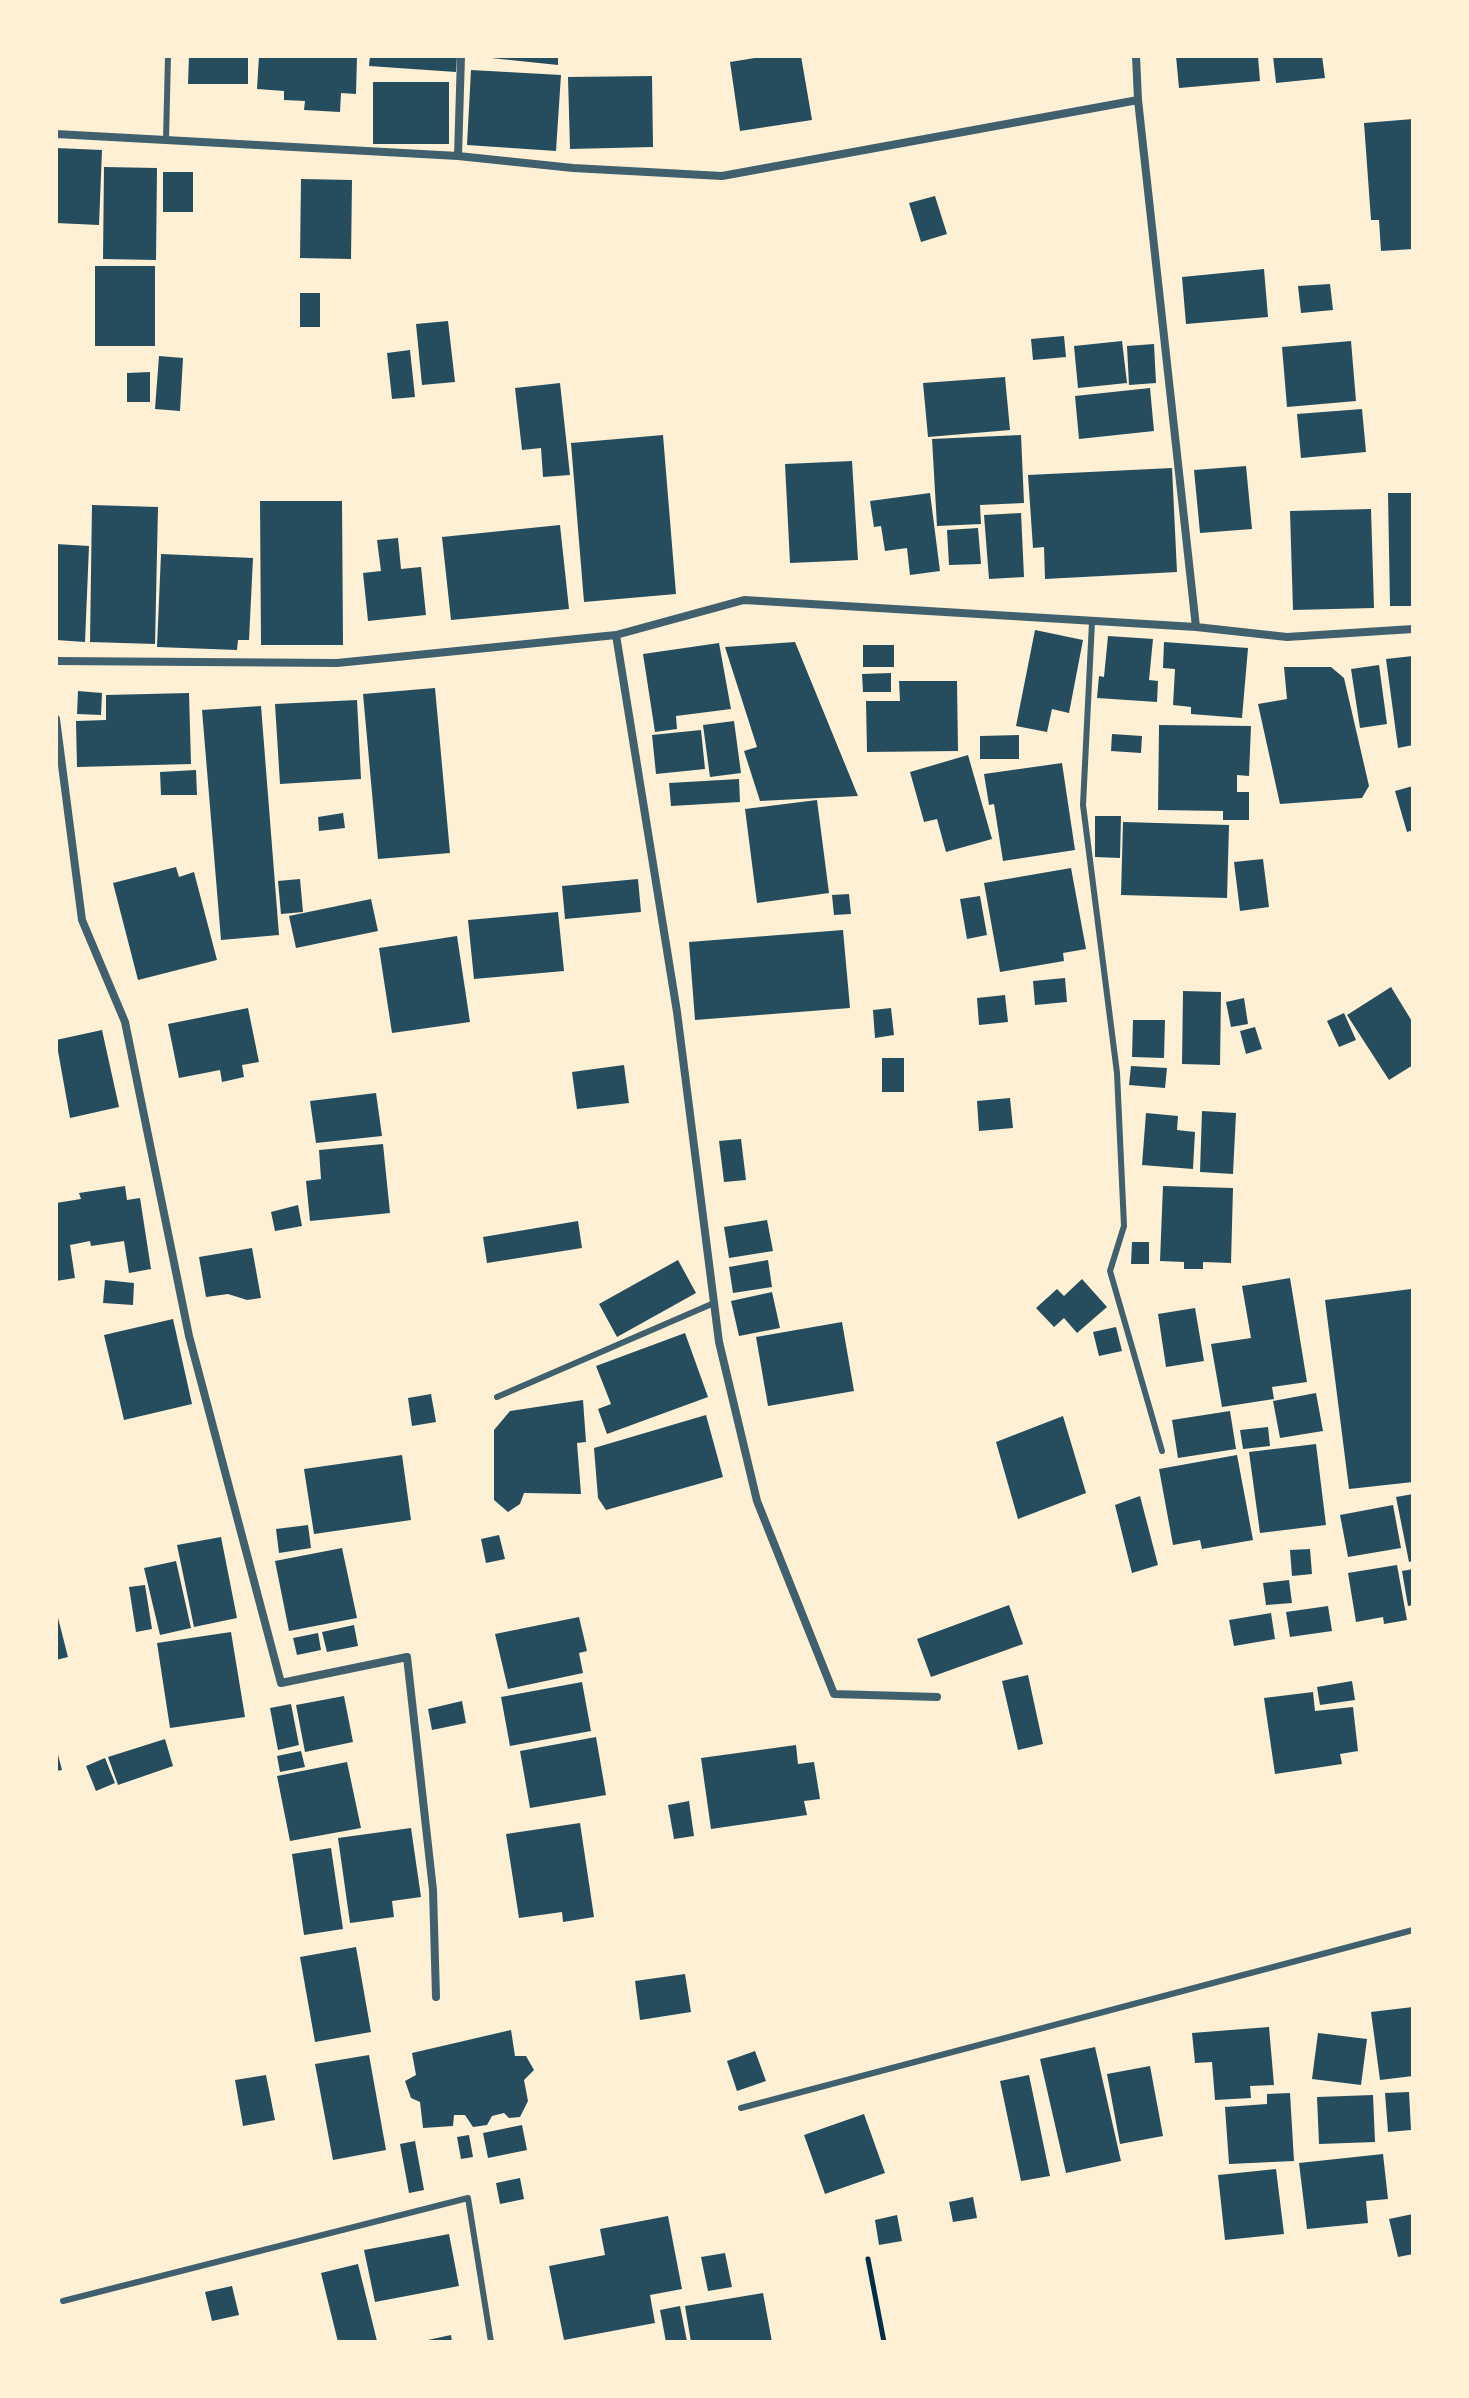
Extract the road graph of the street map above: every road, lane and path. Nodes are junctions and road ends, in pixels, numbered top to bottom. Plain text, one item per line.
1 (168, 56) edge
2 (461, 56) edge
3 (1136, 56) edge
4 (1138, 100) junction
5 (56, 134) edge
6 (166, 140) junction
7 (458, 156) junction
8 (1092, 622) junction
9 (1196, 627) junction
10 (1413, 629) edge
11 (616, 635) junction
12 (56, 661) edge
13 (56, 719) edge
14 (714, 1303) junction
15 (497, 1397) dead end
16 (1162, 1451) dead end
17 (937, 1697) dead end
18 (1413, 1930) edge
19 (436, 1997) dead end
20 (741, 2108) dead end
21 (868, 2259) dead end
22 (63, 2301) dead end
23 (491, 2342) edge
24 (884, 2342) edge

1 - 6 lane
2 - 7 street
3 - 4 street
4 - 7 street
4 - 9 street
5 - 6 street
6 - 7 street
8 - 9 street
8 - 11 street
8 - 16 lane
9 - 10 street
11 - 12 street
11 - 14 street
13 - 19 street
14 - 15 lane
14 - 17 street
18 - 20 lane
21 - 24 path
22 - 23 lane

